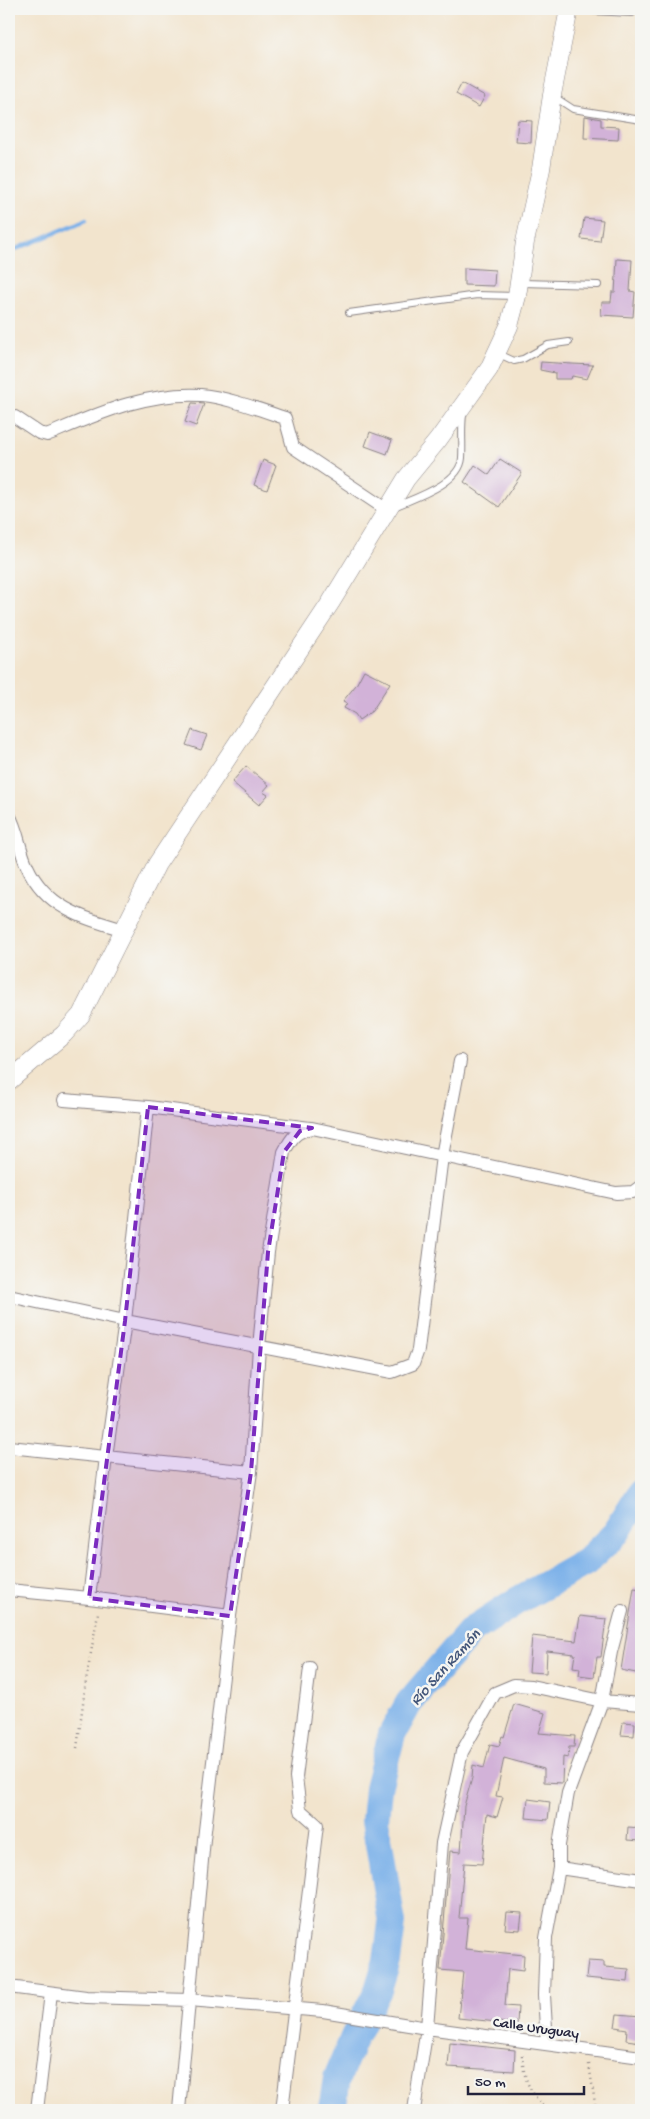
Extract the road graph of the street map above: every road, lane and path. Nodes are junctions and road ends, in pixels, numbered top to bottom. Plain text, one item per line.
1 (569, 9) edge
2 (632, 13) dead end
3 (552, 95) junction
4 (641, 120) edge
5 (598, 285) dead end
6 (518, 289) junction
7 (349, 313) dead end
8 (569, 342) dead end
9 (496, 352) junction
10 (465, 402) junction
11 (15, 417) dead end
12 (387, 510) junction
13 (9, 815) edge
14 (124, 930) junction
15 (460, 1062) dead end
16 (9, 1081) edge
17 (64, 1100) dead end
18 (148, 1108) junction
19 (312, 1128) junction
20 (442, 1156) junction
21 (641, 1186) edge
22 (9, 1296) edge
23 (125, 1321) junction
24 (259, 1347) junction
25 (9, 1447) edge
26 (106, 1457) junction
27 (251, 1472) junction
28 (9, 1590) edge
29 (95, 1599) junction
30 (622, 1611) dead end
31 (230, 1616) junction
32 (310, 1668) dead end
33 (602, 1701) junction
34 (641, 1704) edge
35 (77, 1748) dead end
36 (559, 1868) junction
37 (641, 1880) edge
38 (9, 1987) edge
39 (51, 1993) junction
40 (188, 2000) junction
41 (293, 2008) junction
42 (427, 2028) junction
43 (522, 2041) junction
44 (547, 2044) junction
45 (586, 2050) junction
46 (641, 2058) edge
47 (37, 2110) edge
48 (179, 2110) edge
49 (282, 2110) edge
50 (414, 2110) edge
51 (547, 2110) edge
52 (596, 2110) edge

1 - 2 lane
1 - 3 main road
3 - 4 lane
3 - 6 main road
5 - 6 lane
6 - 7 lane
6 - 9 main road
8 - 9 lane
9 - 10 main road
10 - 12 main road
10 - 12 lane
11 - 12 street
12 - 14 main road
13 - 14 street
14 - 16 main road
15 - 20 street
17 - 18 street
18 - 19 street
18 - 23 street
19 - 20 street
19 - 24 street
20 - 21 street
20 - 24 street
22 - 23 street
23 - 24 street
23 - 26 street
24 - 27 street
25 - 26 street
26 - 27 street
26 - 29 street
27 - 31 street
28 - 29 street
29 - 31 street
29 - 35 path
30 - 33 street
31 - 40 street
32 - 41 street
33 - 34 street
33 - 36 street
33 - 42 street
36 - 37 street
36 - 44 street
38 - 39 street, Calle Uruguay
39 - 40 street, Calle Uruguay
39 - 47 street
40 - 41 street, Calle Uruguay
40 - 48 street
41 - 42 street, Calle Uruguay
41 - 49 street
42 - 43 street, Calle Uruguay
42 - 50 street
43 - 44 street, Calle Uruguay
43 - 51 path
44 - 45 street, Calle Uruguay
45 - 46 street, Calle Uruguay
45 - 52 path

